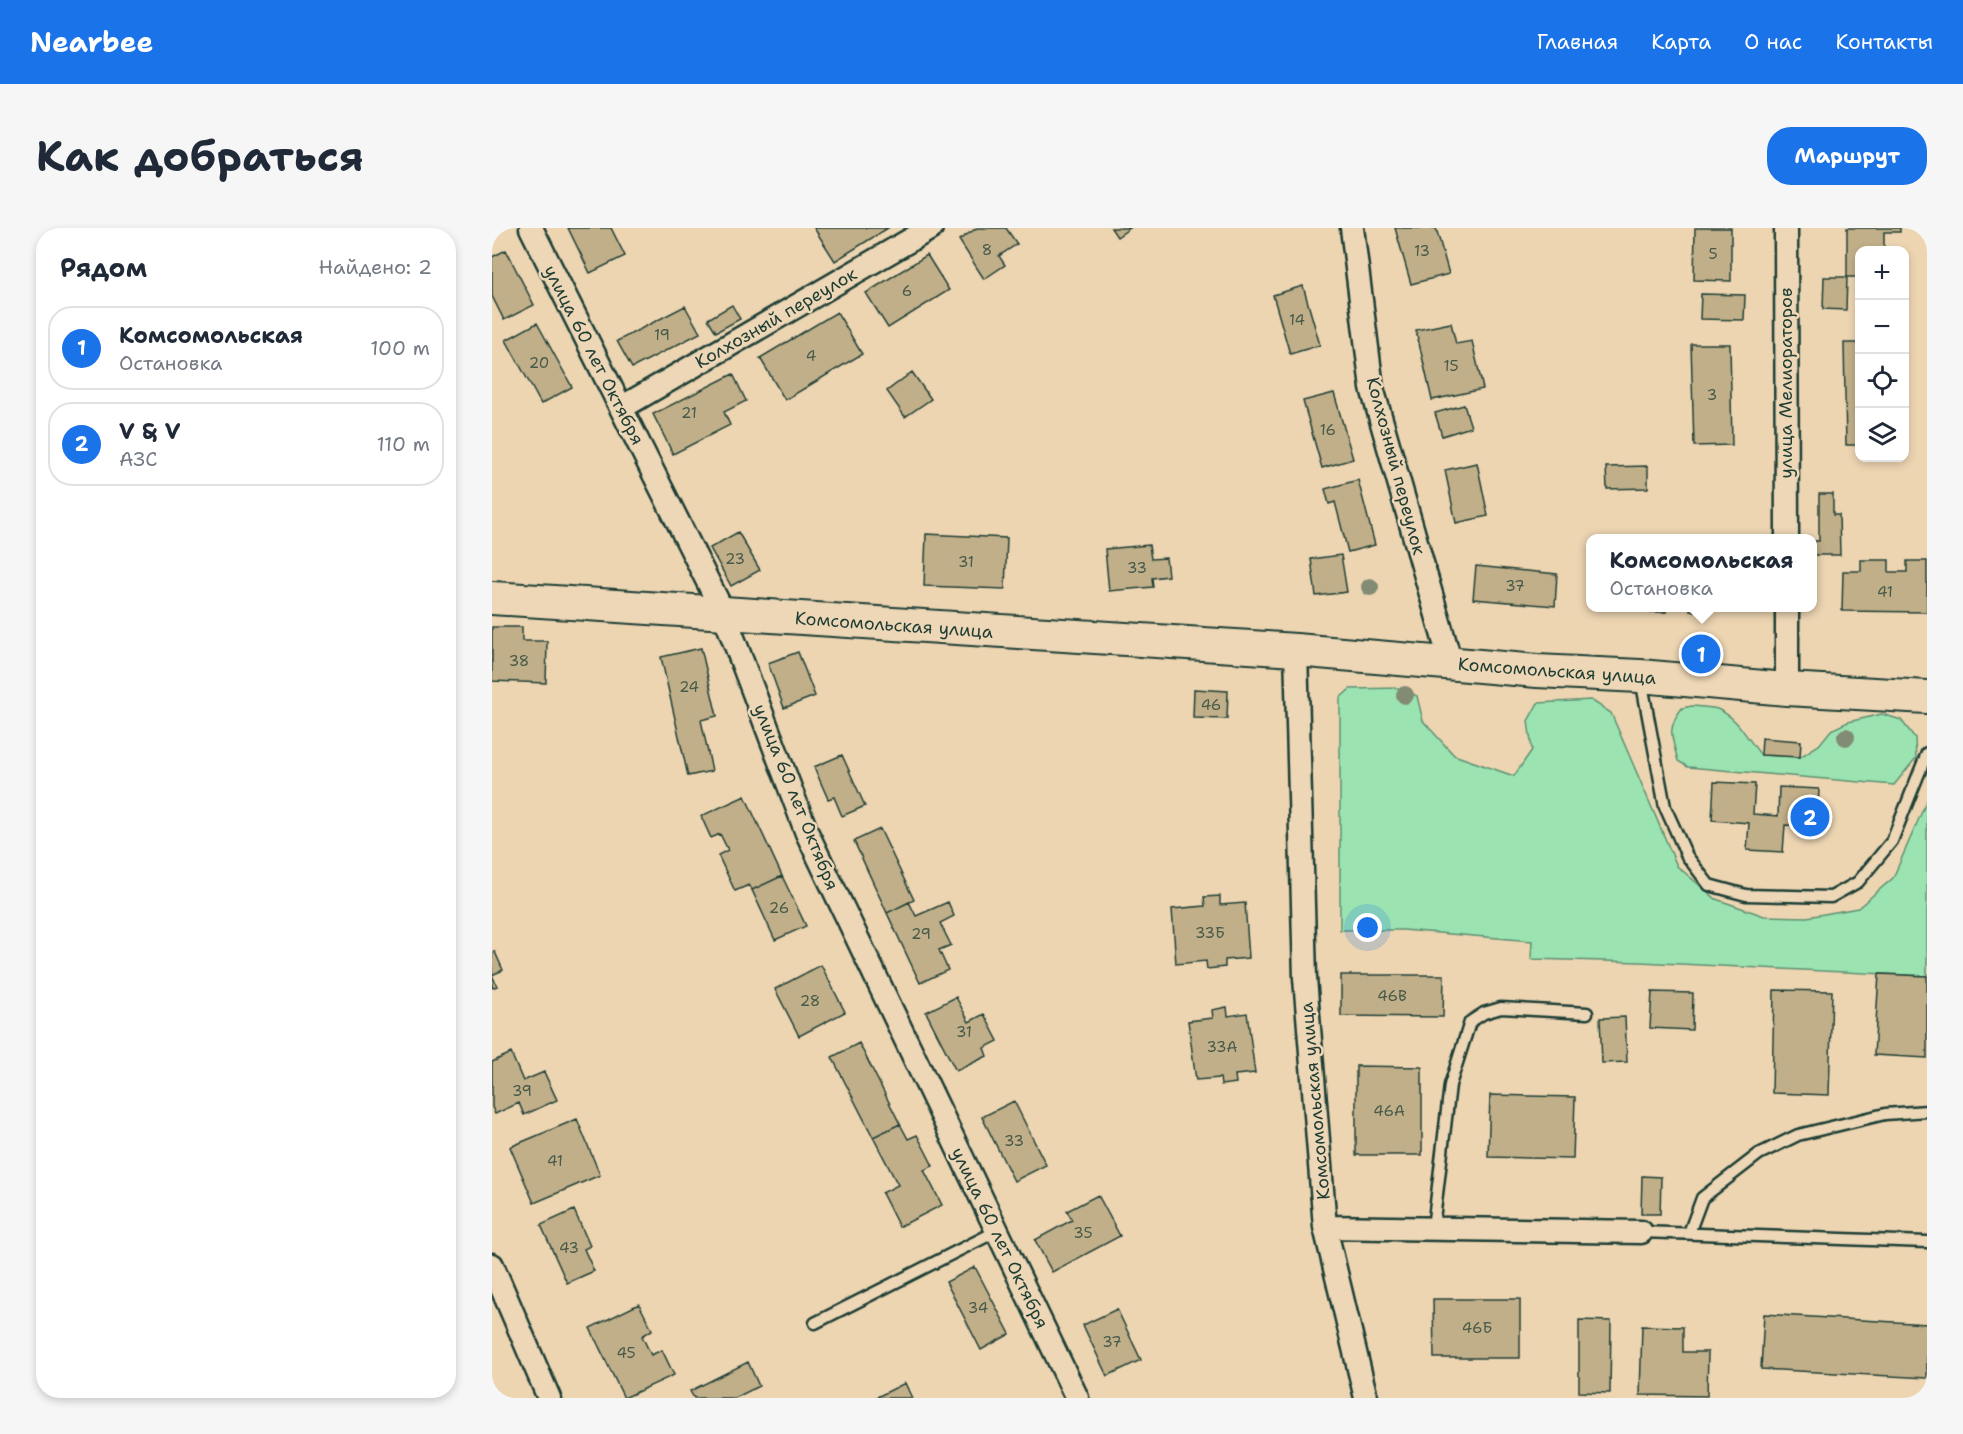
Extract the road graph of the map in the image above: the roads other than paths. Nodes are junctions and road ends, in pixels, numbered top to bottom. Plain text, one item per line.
1 (531, 228) edge
2 (931, 228) edge
3 (1352, 228) edge
4 (1786, 228) edge
5 (621, 408) junction
6 (1787, 534) edge
7 (492, 598) edge
8 (1787, 612) edge
9 (724, 614) junction
10 (1296, 650) junction
11 (1451, 664) junction
12 (1640, 676) junction
13 (1787, 689) junction
14 (1927, 697) edge
15 (1927, 753) edge
16 (1587, 1013) dead end
17 (1927, 1110) edge
18 (1325, 1227) junction
19 (1433, 1228) junction
20 (997, 1231) junction
21 (1641, 1232) joint
22 (1689, 1233) junction
23 (1927, 1242) edge
24 (492, 1264) edge
25 (500, 1305) edge
26 (815, 1323) dead end
27 (549, 1398) edge
28 (1077, 1398) edge
29 (1366, 1398) edge

1 - 5 street, улица 60 лет Октября
2 - 5 street, Колхозный переулок
3 - 11 street, Колхозный переулок
4 - 6 street, улица Мелиораторов
5 - 9 street, улица 60 лет Октября
7 - 9 main road, Комсомольская улица
8 - 13 street
9 - 10 main road, Комсомольская улица
9 - 20 street, улица 60 лет Октября
10 - 11 main road, Комсомольская улица
10 - 18 street, Комсомольская улица
11 - 12 main road, Комсомольская улица
12 - 13 main road, Комсомольская улица
12 - 15 lane
13 - 14 main road, Комсомольская улица
16 - 19 lane
17 - 22 lane
18 - 19 street
18 - 29 street, Комсомольская улица
19 - 21 street
20 - 26 lane
20 - 28 street, улица 60 лет Октября
21 - 22 lane
22 - 23 lane
24 - 25 street
25 - 27 street

